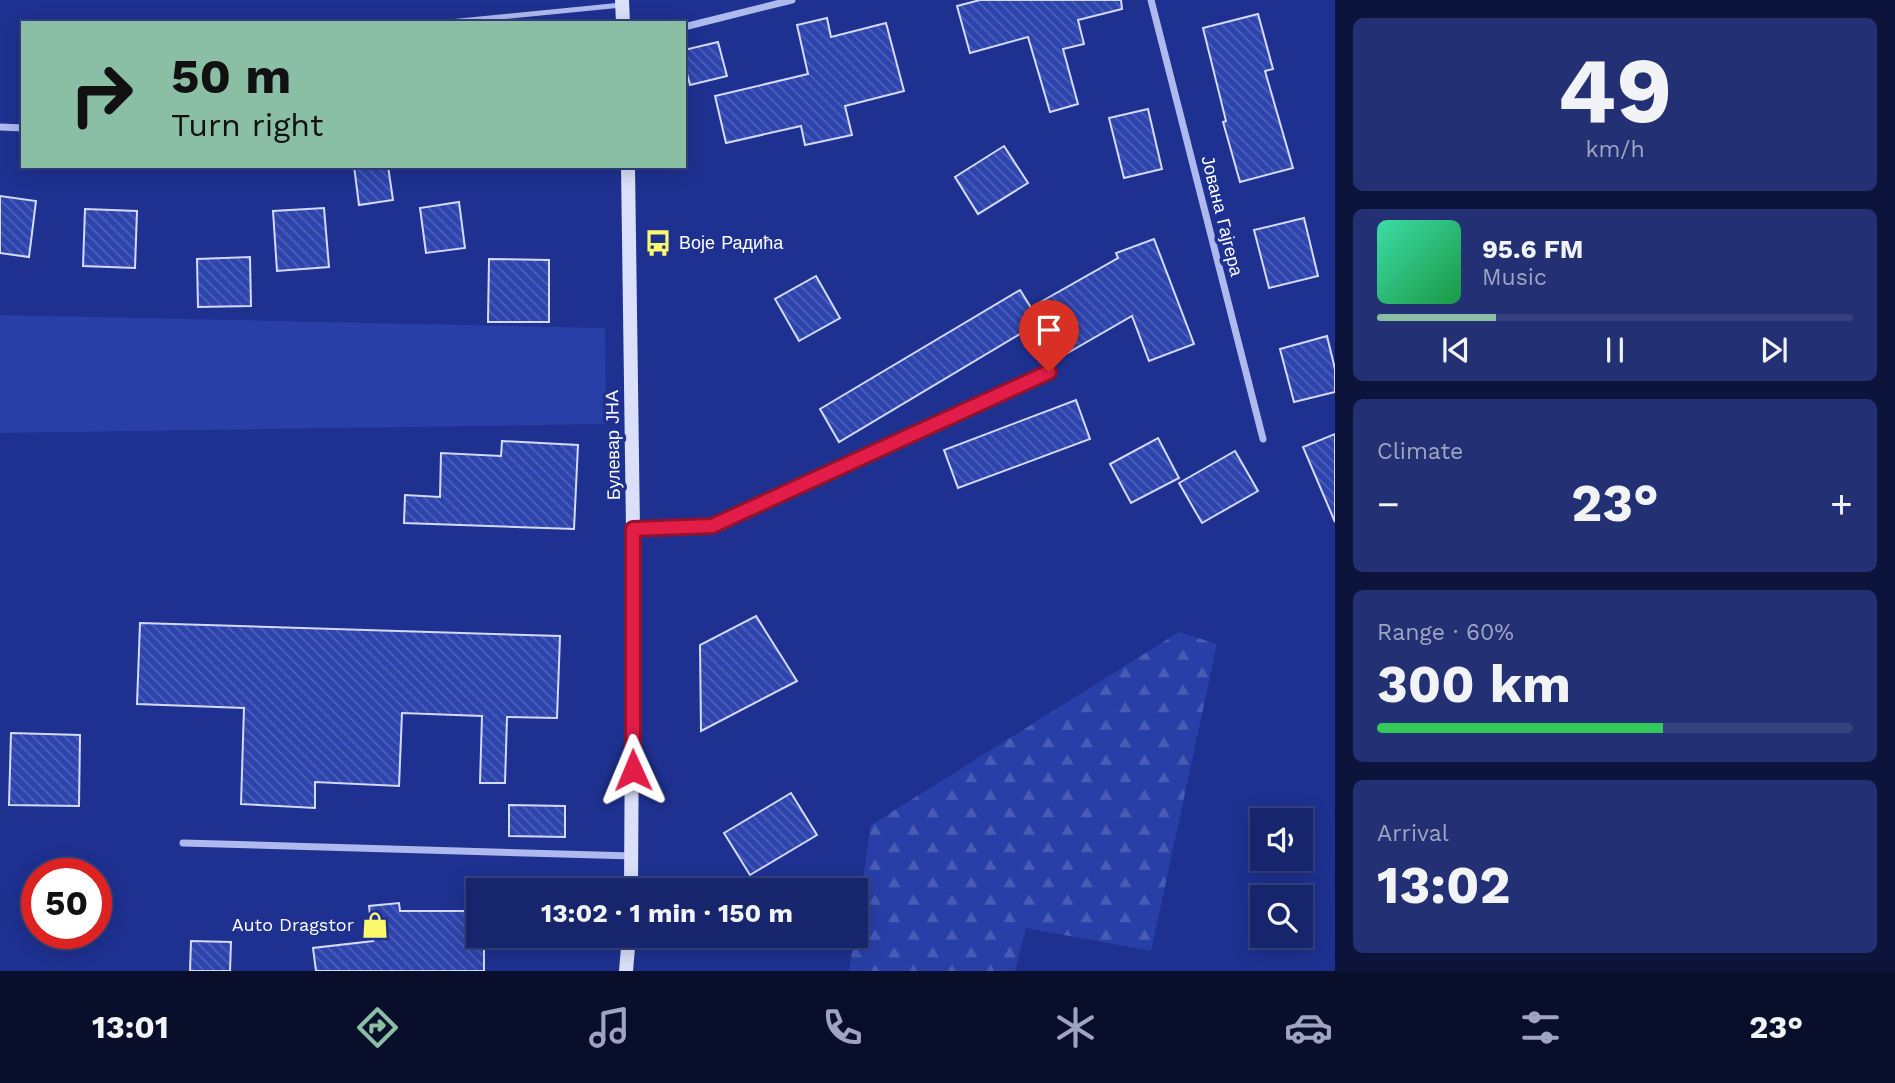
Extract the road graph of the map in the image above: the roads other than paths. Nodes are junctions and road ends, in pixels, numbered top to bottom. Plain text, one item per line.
1 (792, 0) edge
2 (1150, 0) edge
3 (622, 3) edge
4 (457, 21) edge
5 (623, 21) edge
6 (686, 26) edge
7 (0, 127) edge
8 (21, 128) edge
9 (628, 168) edge
10 (1049, 372) dead end
11 (1263, 439) dead end
12 (633, 529) junction
13 (183, 843) dead end
14 (633, 856) junction
15 (632, 878) edge
16 (628, 948) edge
17 (626, 971) edge

1 - 6 street
2 - 11 street, Јована Гајгера
3 - 4 lane
3 - 5 main road
7 - 8 street
9 - 12 main road, Булевар ЈНА
10 - 12 lane
12 - 14 main road, Булевар ЈНА
13 - 14 street
14 - 15 main road, Булевар ЈНА
16 - 17 main road

